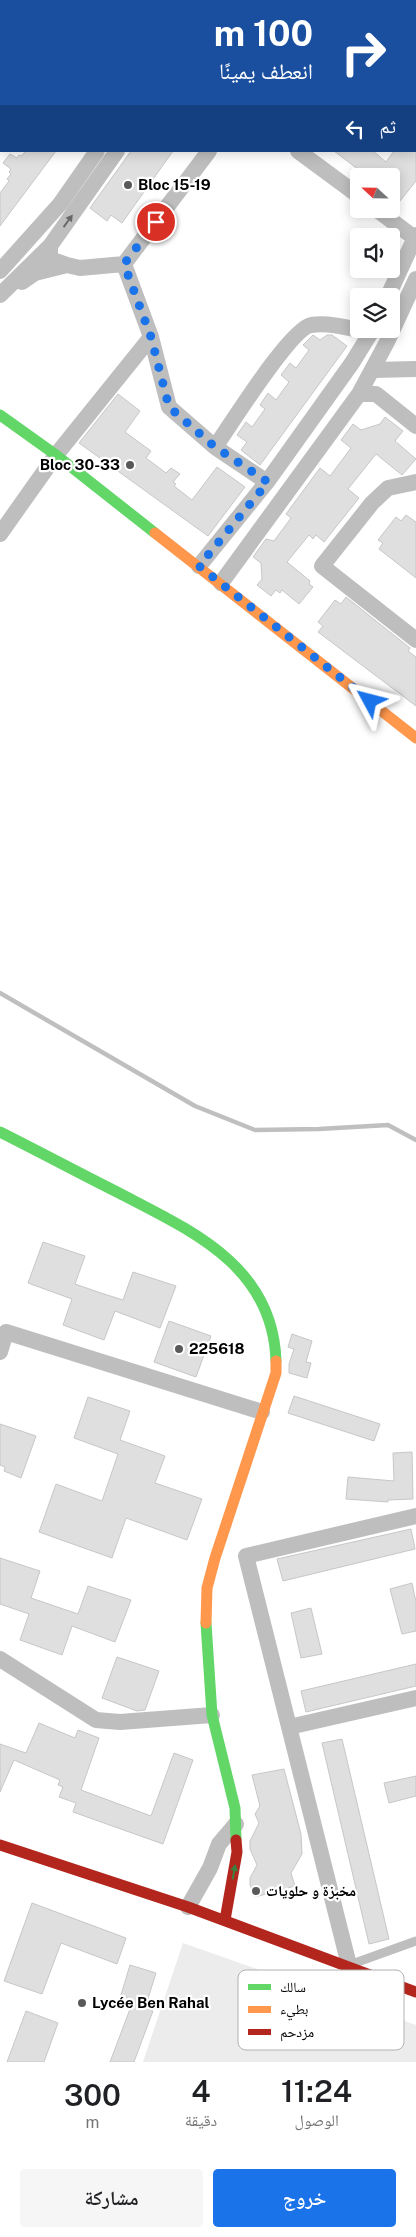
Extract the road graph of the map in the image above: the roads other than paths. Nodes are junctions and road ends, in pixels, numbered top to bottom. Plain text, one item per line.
1 (96, 152) edge
2 (116, 152) edge
3 (208, 152) edge
4 (299, 152) edge
5 (350, 189) edge
6 (389, 218) edge
7 (416, 237) edge
8 (50, 246) junction
9 (3, 263) edge
10 (124, 264) junction
11 (67, 265) junction
12 (22, 274) junction
13 (416, 279) edge
14 (392, 288) edge
15 (0, 296) edge
16 (350, 328) edge
17 (151, 337) junction
18 (367, 338) edge
19 (416, 369) edge
20 (373, 370) junction
21 (359, 394) junction
22 (0, 415) edge
23 (416, 426) edge
24 (215, 447) junction
25 (56, 455) junction
26 (268, 482) junction
27 (416, 482) edge
28 (0, 534) edge
29 (199, 566) junction
30 (221, 583) junction
31 (416, 640) edge
32 (416, 738) edge
33 (0, 1132) edge
34 (0, 1352) edge
35 (262, 1412) junction
36 (416, 1516) edge
37 (0, 1659) edge
38 (416, 1698) edge
39 (212, 1714) junction
40 (289, 1727) junction
41 (236, 1824) junction
42 (0, 1845) edge
43 (188, 1907) junction
44 (225, 1920) junction
45 (416, 1941) edge
46 (349, 1965) junction
47 (361, 1970) edge
48 (404, 1987) edge
49 (416, 1992) edge

1 - 9 street
8 -> 2 street
3 - 10 street
4 - 5 street
6 - 7 street
7 - 14 street
8 - 11 street
8 - 12 street
9 - 12 lane
10 - 11 street
10 - 17 street
11 - 15 street
12 - 15 street
13 - 20 street
16 - 24 street
17 - 24 street
17 - 25 street
18 - 26 street
19 - 20 street
20 - 21 street
21 - 23 street
21 - 30 street
22 - 25 street
24 - 26 street
25 - 28 street
25 - 29 street
26 - 29 street
27 - 31 street
29 - 30 street
30 - 32 street
33 - 35 street
34 - 35 street
35 - 39 street
36 - 40 street
37 - 39 street
38 - 40 street
39 - 41 street
40 - 46 street
41 - 43 street
44 -> 41 street
42 - 43 street
43 - 44 street
44 - 46 street
45 - 46 lane
46 - 47 street
48 - 49 street

